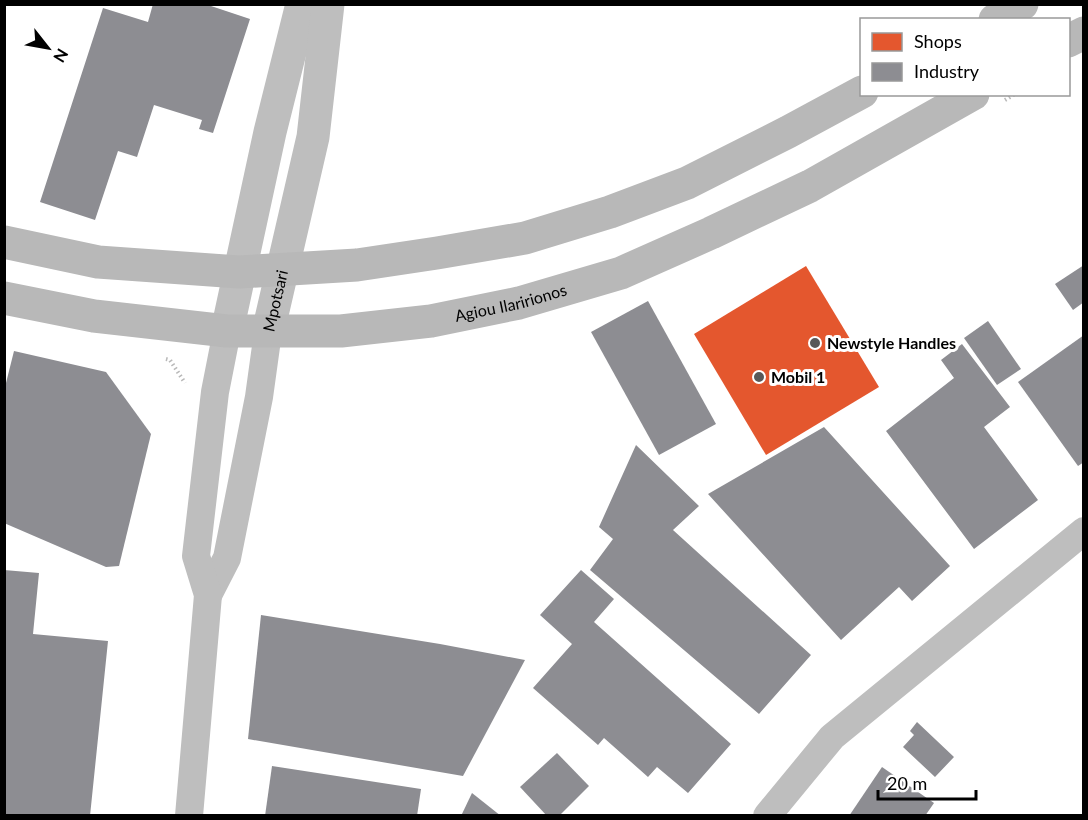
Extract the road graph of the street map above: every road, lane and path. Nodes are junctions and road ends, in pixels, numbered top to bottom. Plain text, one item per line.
1 (302, 4) edge
2 (328, 4) edge
3 (1022, 4) edge
4 (998, 18) edge
5 (860, 93) edge
6 (969, 96) edge
7 (4, 242) edge
8 (282, 270) junction
9 (239, 272) junction
10 (4, 298) edge
11 (227, 331) junction
12 (268, 332) junction
13 (1083, 531) edge
14 (208, 594) junction
15 (189, 816) edge
16 (767, 816) edge

1 - 9 street, Mpotsari
2 - 8 street, Mpotsari
3 - 4 main road
5 - 8 main road
6 - 12 main road, Agiou Ilaririonos
7 - 9 main road
8 - 9 main road
8 - 12 street, Mpotsari
9 - 11 street, Mpotsari
10 - 11 main road, Agiou Ilaririonos
11 - 12 main road, Agiou Ilaririonos
11 - 14 street, Mpotsari
12 - 14 street, Mpotsari
13 - 16 street
14 - 15 street, Mpotsari

